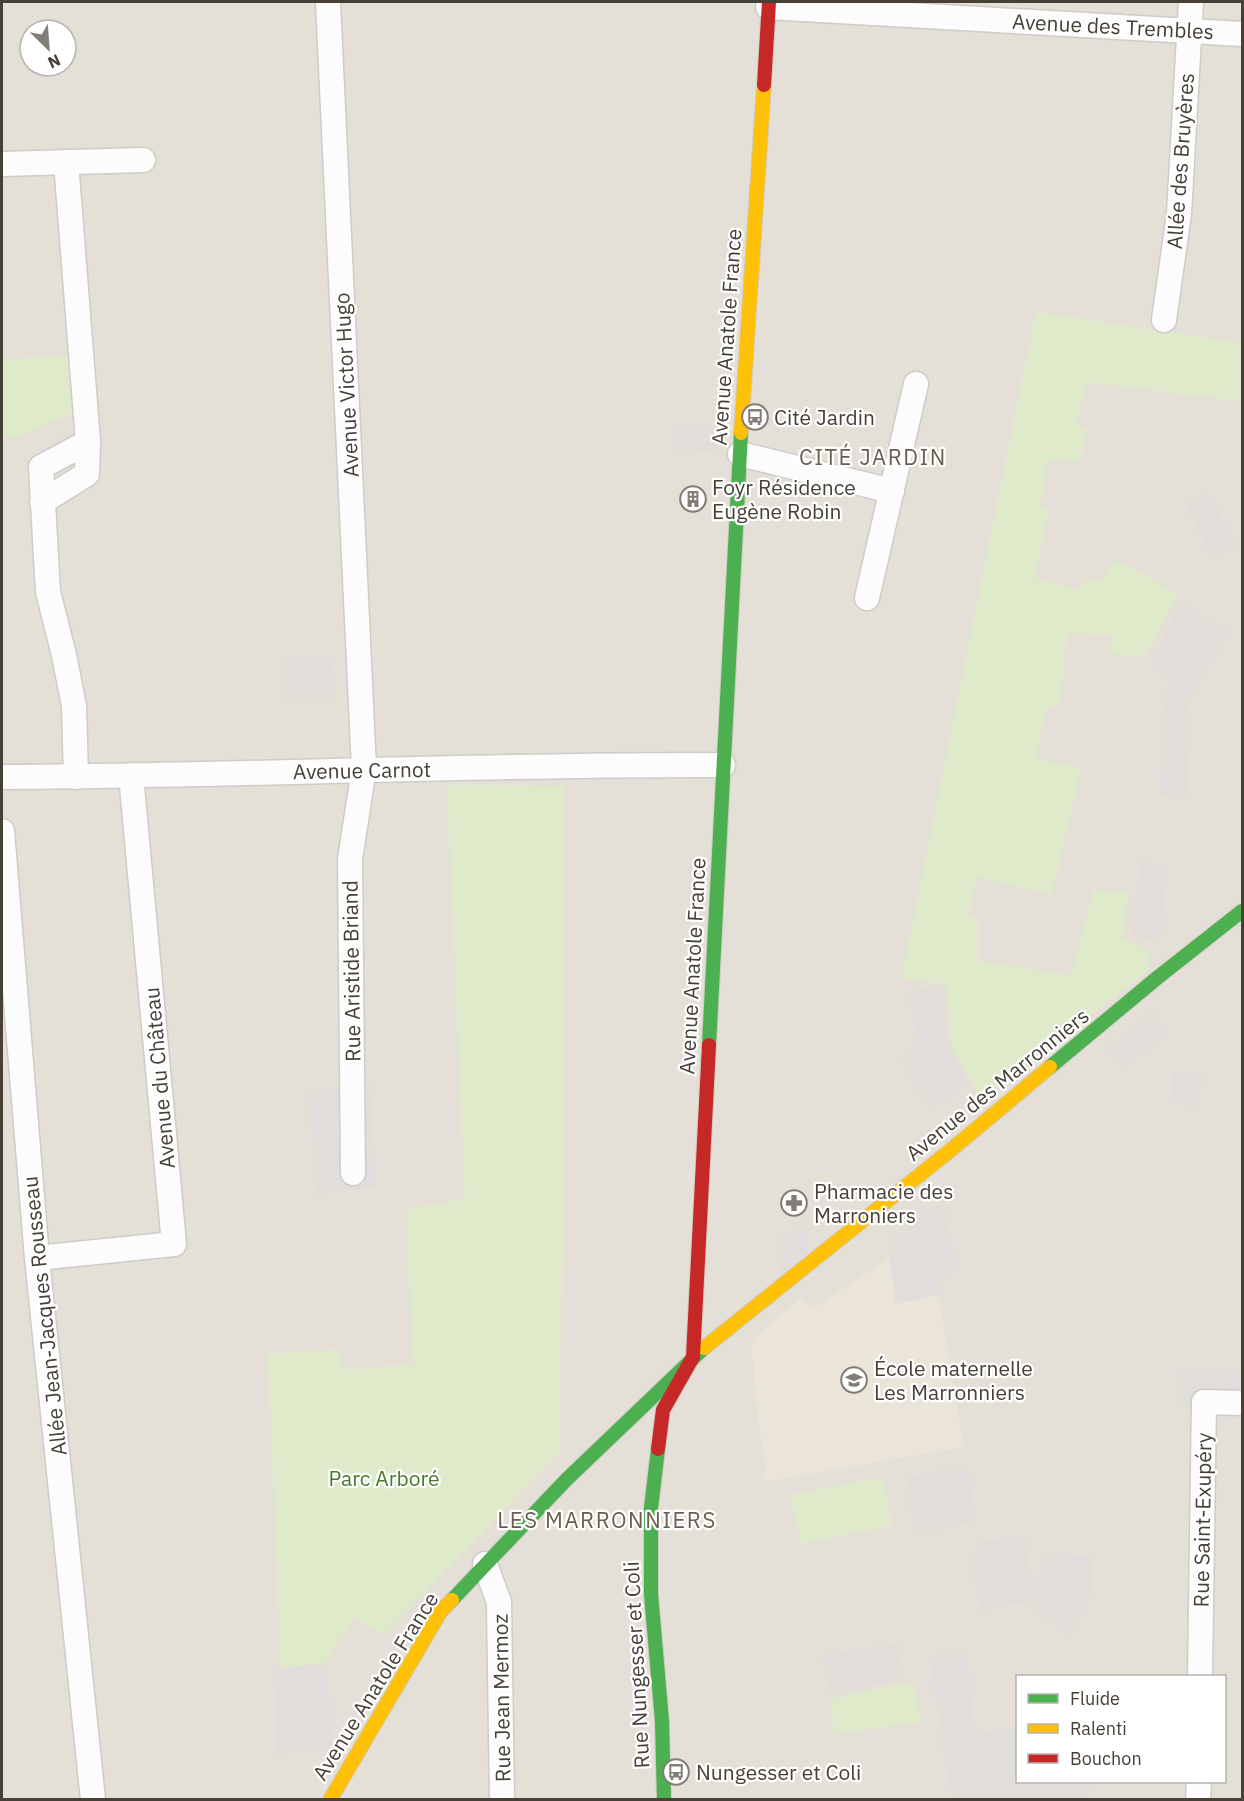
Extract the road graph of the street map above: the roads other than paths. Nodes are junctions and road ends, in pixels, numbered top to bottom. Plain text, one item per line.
1 (328, 2) edge
2 (1191, 2) edge
3 (769, 4) edge
4 (1190, 30) junction
5 (1242, 34) edge
6 (143, 160) dead end
7 (66, 162) junction
8 (2, 164) edge
9 (1164, 320) dead end
10 (916, 384) dead end
11 (740, 454) junction
12 (892, 492) junction
13 (867, 598) dead end
14 (723, 765) junction
15 (364, 769) junction
16 (131, 775) junction
17 (2, 777) edge
18 (76, 777) junction
19 (2, 831) edge
20 (1242, 911) edge
21 (353, 1173) dead end
22 (37, 1258) junction
23 (693, 1357) junction
24 (1242, 1403) edge
25 (485, 1564) junction
26 (1200, 1675) edge
27 (1199, 1783) edge
28 (93, 1800) edge
29 (330, 1800) edge
30 (502, 1800) edge
31 (664, 1800) edge
32 (1198, 1800) edge

1 - 15 street, Avenue Victor Hugo
2 - 4 street, Allée des Bruyères
3 - 4 street, Avenue des Trembles
3 - 11 street, Avenue Anatole France
4 - 5 street, Avenue des Trembles
4 - 9 street, Allée des Bruyères
6 - 7 street
7 - 8 street
7 - 18 street
10 - 12 street
11 - 12 street
11 - 14 street, Avenue Anatole France
12 - 13 street
14 - 15 street, Avenue Carnot
14 - 23 street, Avenue Anatole France
15 - 16 street, Avenue Carnot
15 - 21 street, Rue Aristide Briand
16 - 18 street, Avenue Carnot
16 - 22 street, Avenue du Château
17 - 18 street, Avenue Carnot
19 - 22 street, Allée Jean-Jacques Rousseau
20 - 23 street, Avenue des Marronniers
22 - 28 street, Allée Jean-Jacques Rousseau
23 - 25 street, Avenue Anatole France
23 - 31 street, Rue Nungesser et Coli
24 - 26 street, Rue Saint-Exupéry
25 - 29 street, Avenue Anatole France
25 - 30 street, Rue Jean Mermoz
27 - 32 street

